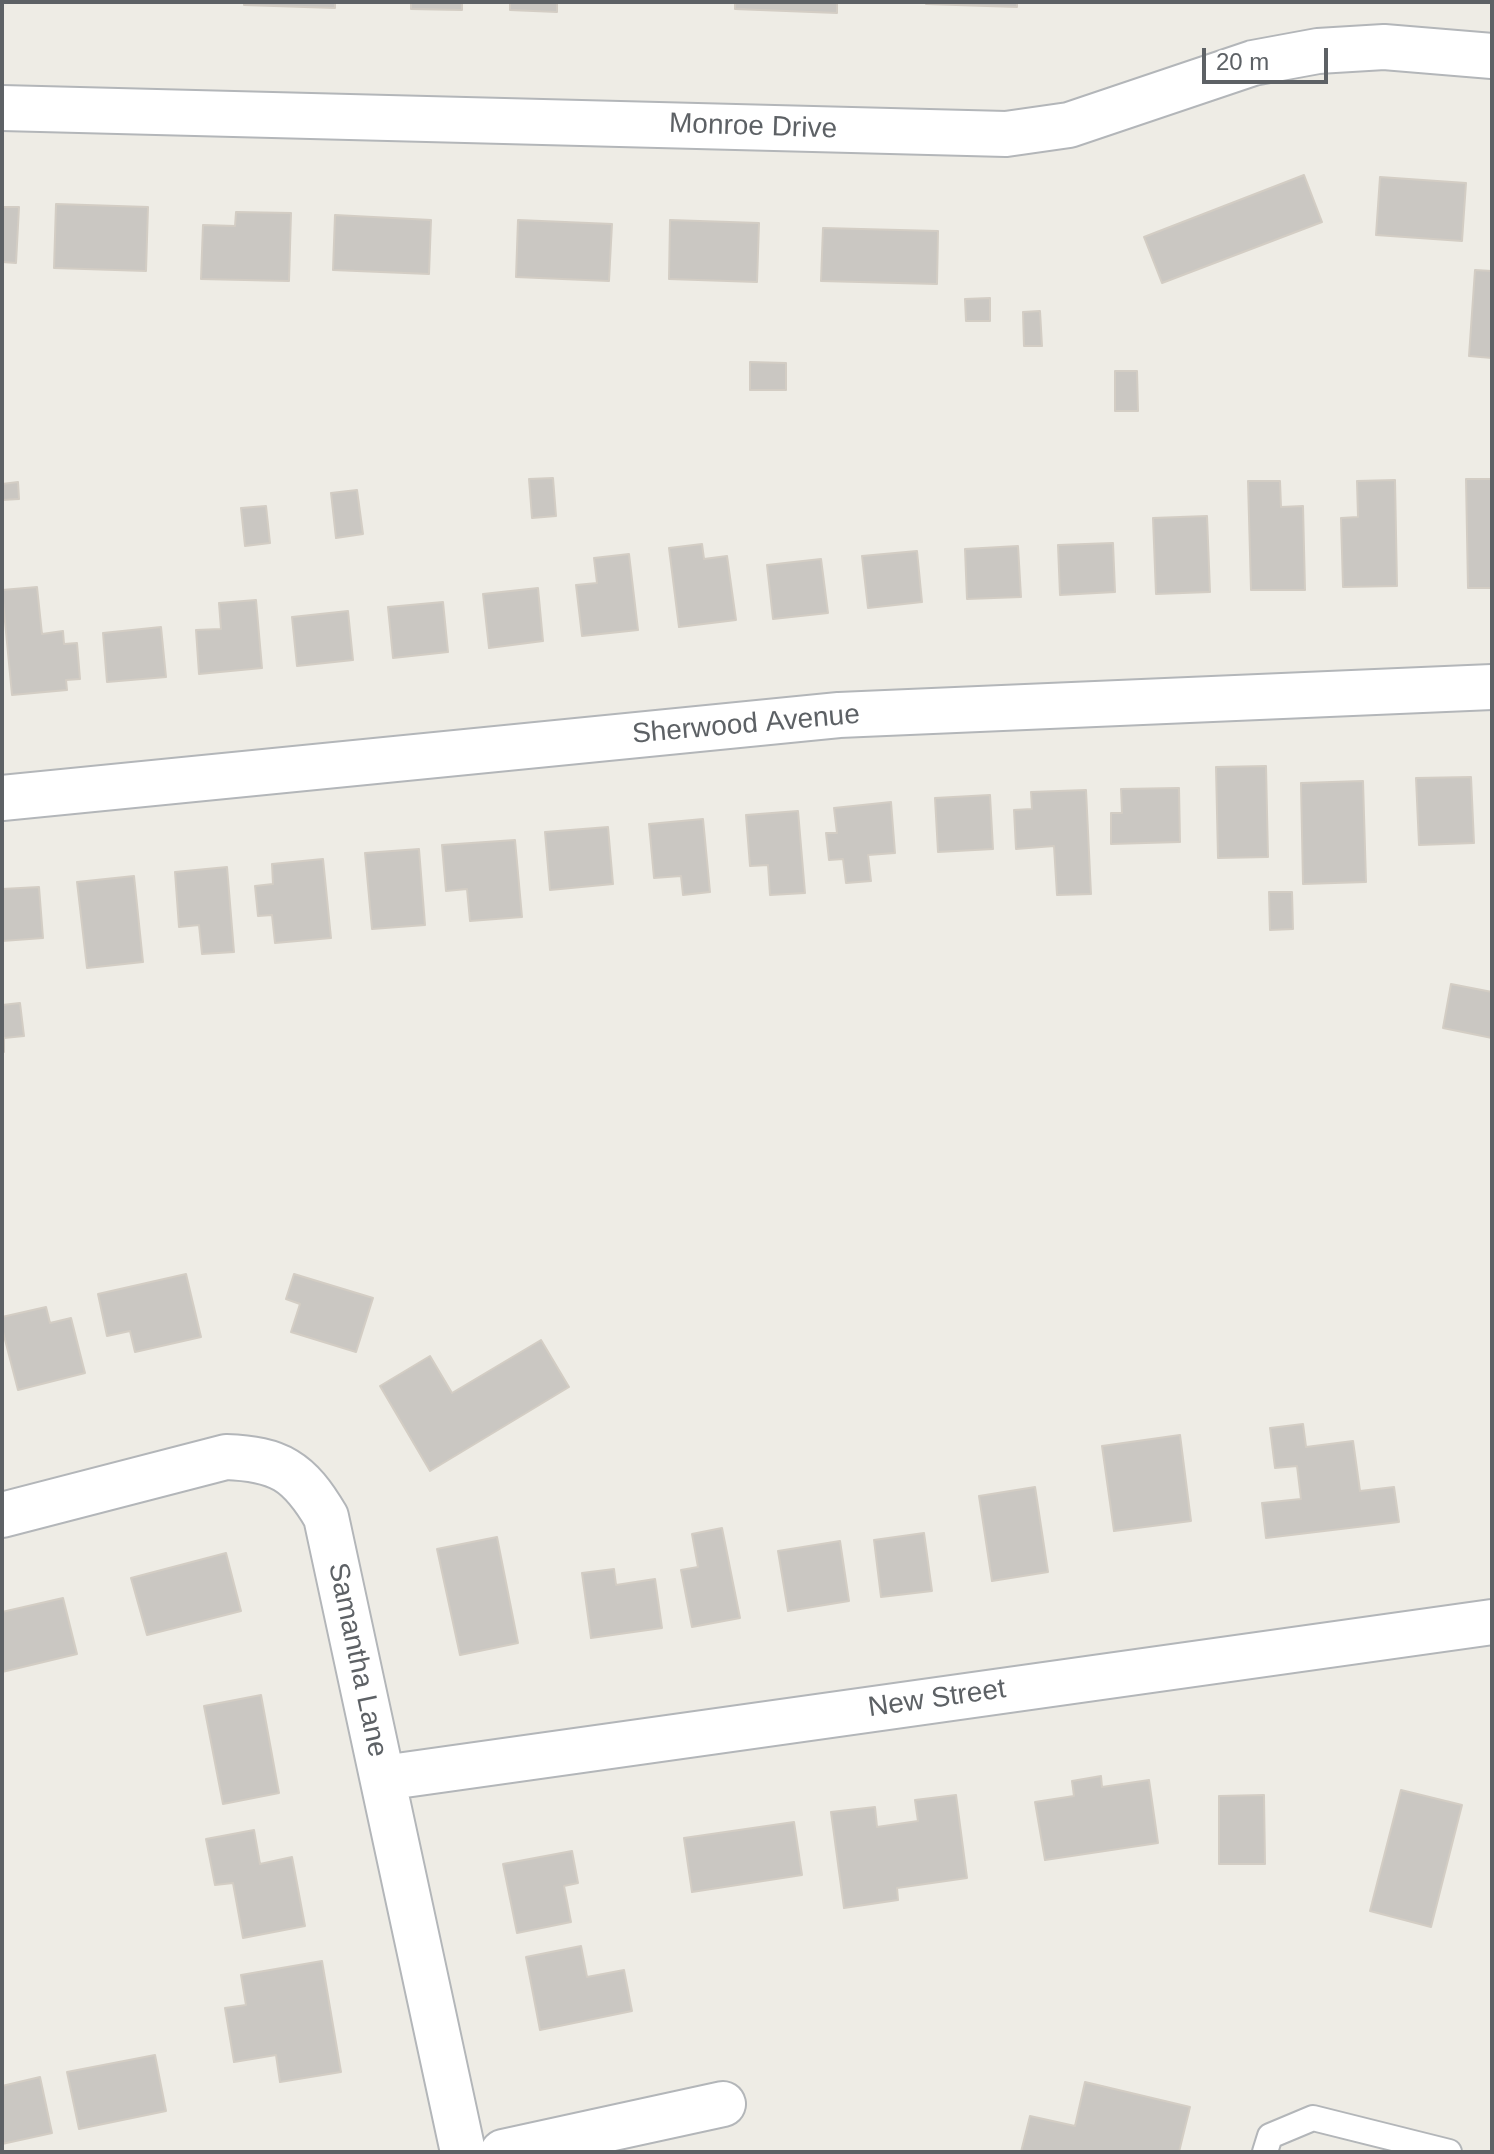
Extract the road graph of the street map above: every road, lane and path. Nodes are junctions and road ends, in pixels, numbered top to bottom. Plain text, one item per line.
1 (1492, 56) edge
2 (2, 108) edge
3 (1492, 687) edge
4 (2, 798) edge
5 (2, 1515) edge
6 (1492, 1622) edge
7 (383, 1778) junction
8 (723, 2104) dead end
9 (463, 2152) edge
10 (503, 2152) edge
11 (1265, 2152) edge
12 (1449, 2152) edge

1 - 2 street, Monroe Drive
3 - 4 street, Sherwood Avenue
5 - 7 street, Samantha Lane
6 - 7 street, New Street
7 - 9 street, Samantha Lane
8 - 10 street
11 - 12 lane

